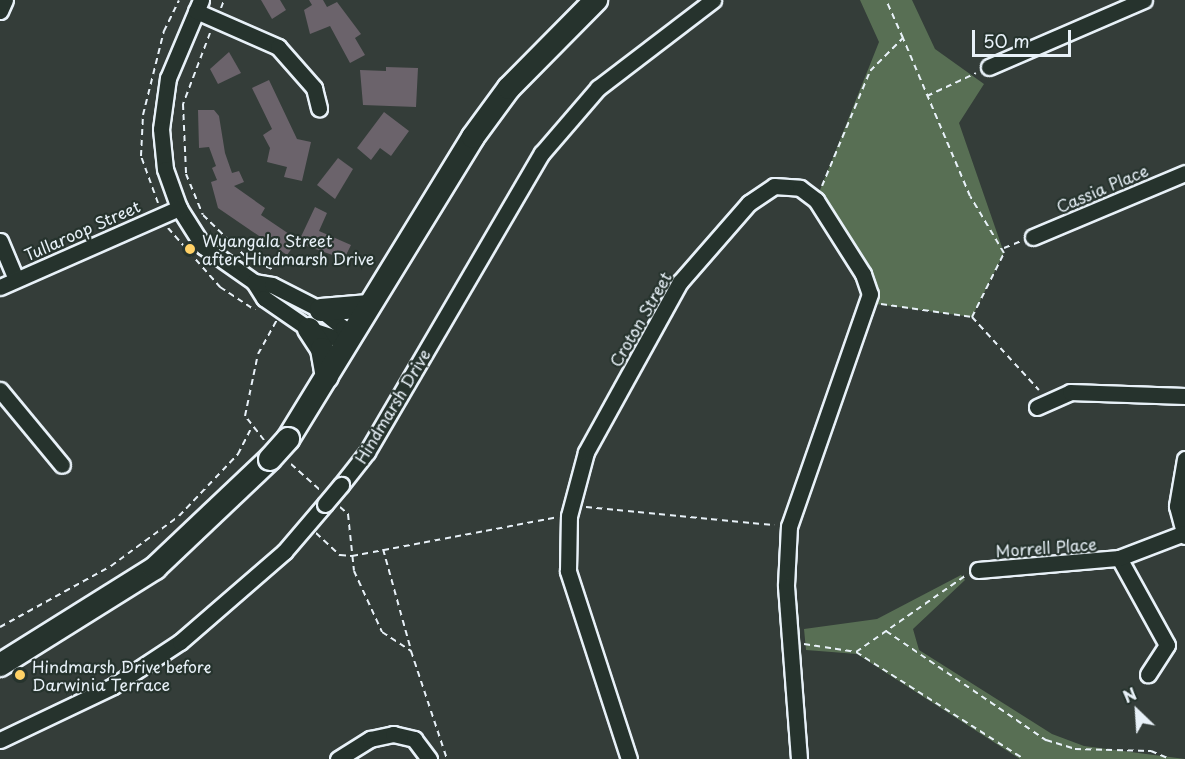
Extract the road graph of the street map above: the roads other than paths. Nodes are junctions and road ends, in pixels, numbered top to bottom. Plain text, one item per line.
1 (5, 0) edge
2 (596, 0) edge
3 (713, 0) edge
4 (1144, 0) edge
5 (198, 5) edge
6 (0, 11) edge
7 (989, 67) road end
8 (320, 108) dead end
9 (1185, 173) edge
10 (179, 208) junction
11 (1033, 237) road end
12 (0, 241) edge
13 (16, 279) junction
14 (254, 282) junction
15 (0, 287) edge
16 (369, 306) junction
17 (315, 319) junction
18 (348, 342) junction
19 (327, 377) junction
20 (0, 390) edge
21 (1185, 396) edge
22 (1037, 407) road end
23 (1185, 459) edge
24 (62, 465) dead end
25 (1185, 534) edge
26 (1119, 558) junction
27 (978, 570) road end
28 (0, 665) edge
29 (1148, 674) dead end
30 (0, 740) edge
31 (338, 759) edge
32 (429, 759) edge
33 (629, 759) edge
34 (799, 759) edge

1 - 6 street
2 - 16 main road
3 - 30 street, Hindmarsh Drive, bridge
4 - 7 street
5 - 8 street
5 - 10 street
9 - 11 street, Cassia Place
10 - 13 street, Tullaroop Street
10 - 14 street
12 - 13 street
13 - 15 street, Tullaroop Street
14 - 17 street
14 - 17 street
16 - 17 main road
16 - 18 main road
17 - 18 street
17 - 18 street
17 - 19 main road
18 - 19 main road
19 - 28 main road
20 - 24 street
21 - 22 street
23 - 25 street
25 - 26 street, Morrell Place
26 - 27 street, Morrell Place
26 - 29 street
31 - 32 street
33 - 34 street, Croton Street

